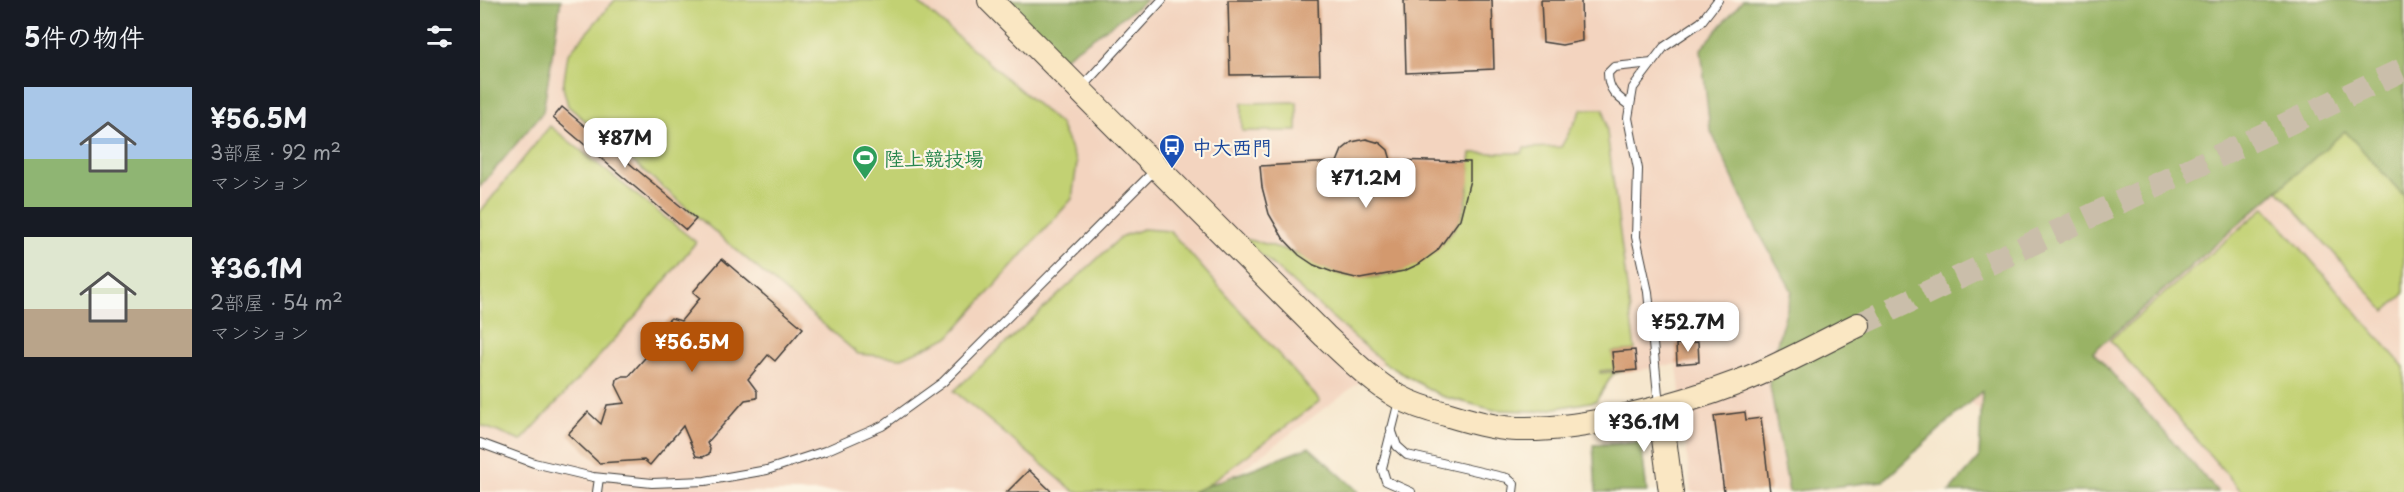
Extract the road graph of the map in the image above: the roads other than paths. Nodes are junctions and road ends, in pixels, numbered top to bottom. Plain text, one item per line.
1 (990, 0) edge
2 (1162, 0) edge
3 (1718, 0) edge
4 (1652, 63) junction
5 (1078, 91) junction
6 (1630, 106) junction
7 (1157, 169) junction
8 (1858, 325) tunnel mouth
9 (1400, 398) junction
10 (1660, 408) junction
11 (1392, 429) junction
12 (480, 443) edge
13 (599, 478) junction
14 (597, 492) edge
15 (1411, 492) edge
16 (1513, 492) edge
17 (1671, 492) edge

1 - 5 street
2 - 5 lane
3 - 4 lane
4 - 6 lane
4 - 6 lane
5 - 7 street
6 - 10 lane
7 - 9 street
7 - 13 lane
8 - 10 street
9 - 10 street
9 - 11 lane
10 - 17 street
11 - 15 lane
11 - 16 lane
12 - 13 lane
13 - 14 lane

